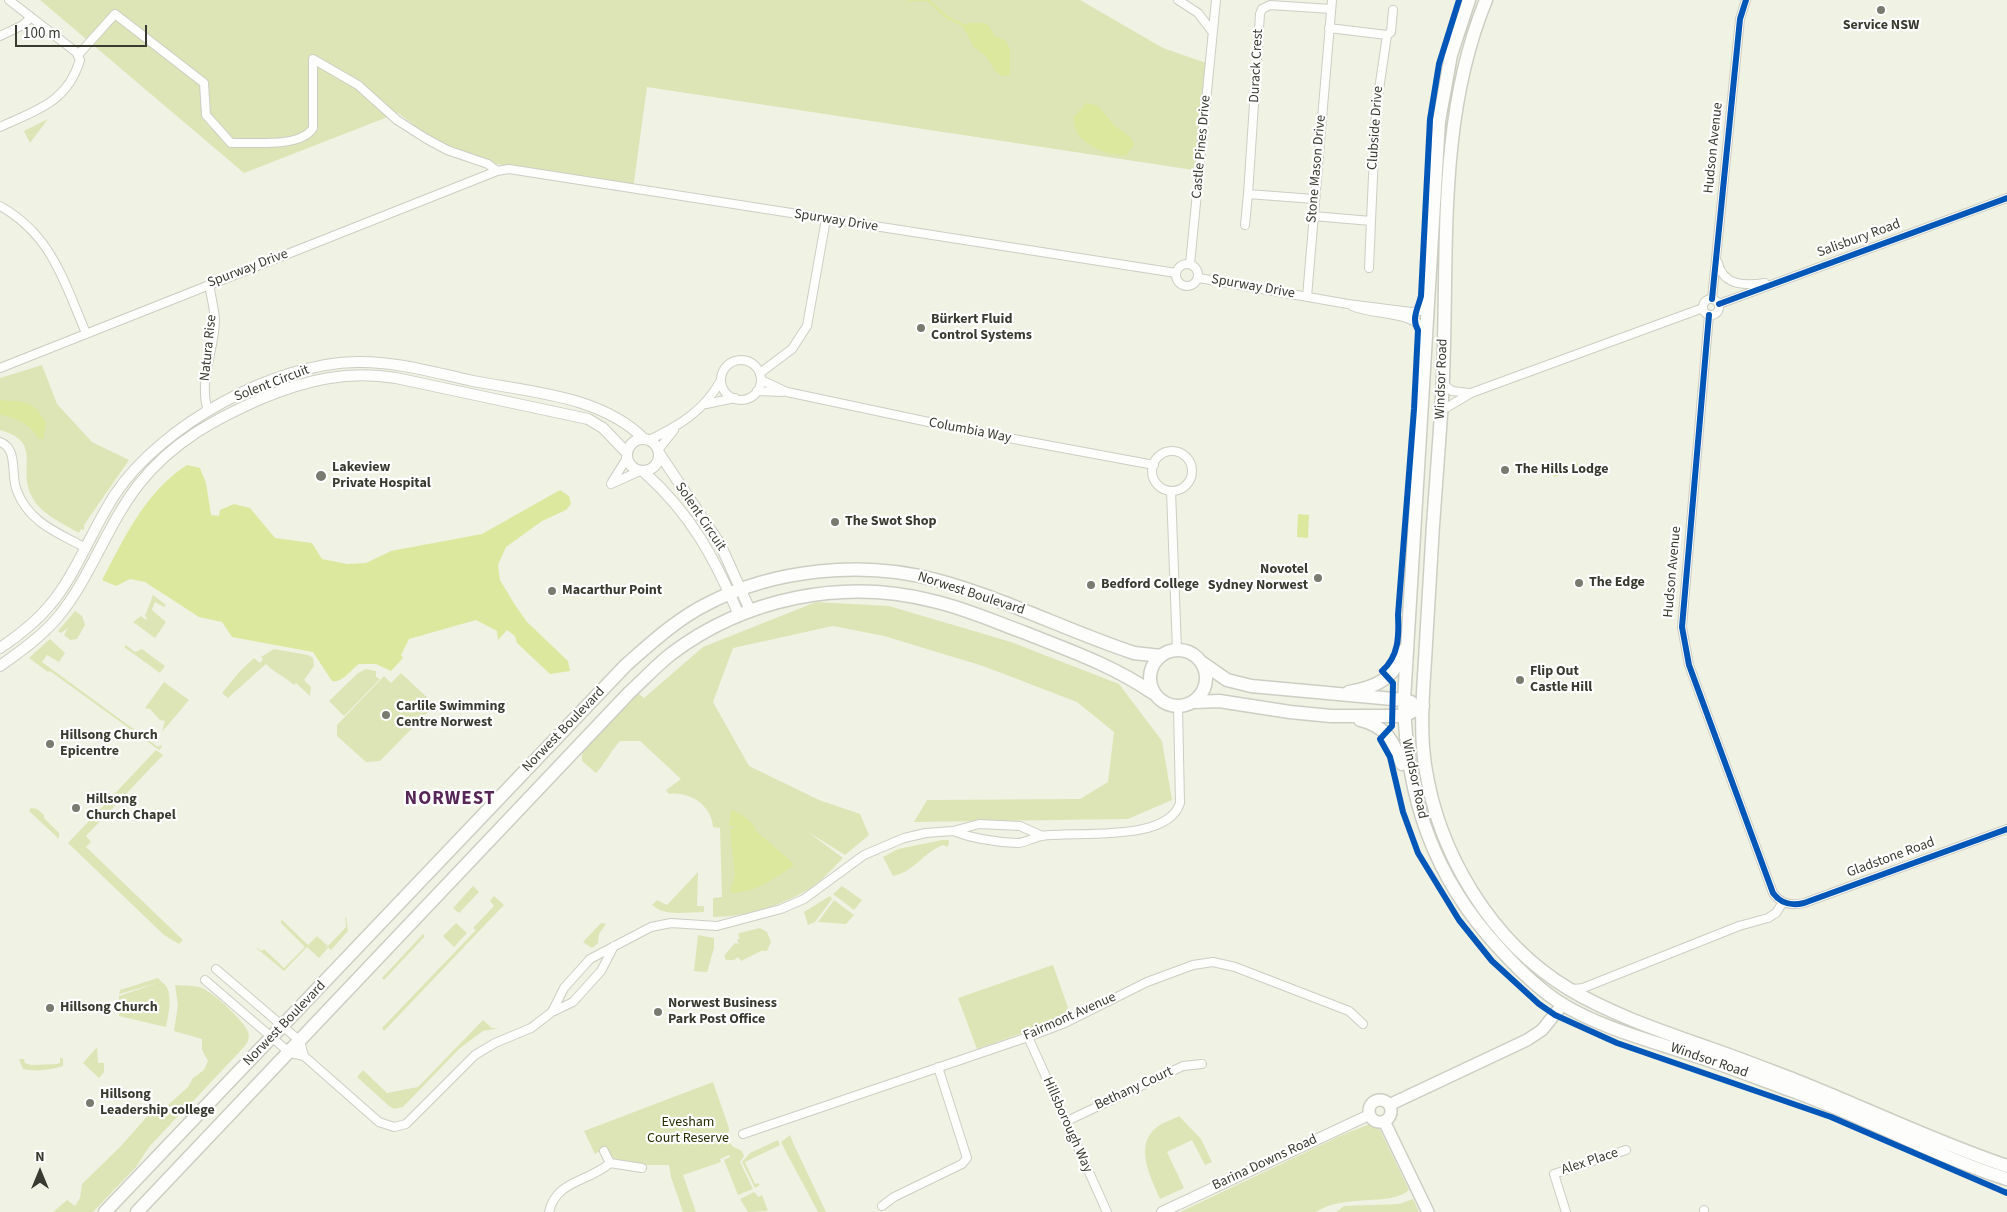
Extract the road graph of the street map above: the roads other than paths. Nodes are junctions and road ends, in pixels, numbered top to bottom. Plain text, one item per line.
1 (9, 0) edge
2 (1178, 0) edge
3 (1216, 0) edge
4 (1332, 0) edge
5 (1469, 0) edge
6 (1486, 0) edge
7 (1746, 0) edge
8 (1331, 9) junction
9 (1393, 10) dead end
10 (31, 17) junction
11 (1330, 28) junction
12 (1212, 30) junction
13 (1387, 35) junction
14 (0, 36) edge
15 (79, 56) junction
16 (0, 127) edge
17 (497, 172) junction
18 (1248, 194) junction
19 (2007, 198) edge
20 (1314, 199) junction
21 (0, 206) edge
22 (1313, 216) junction
23 (826, 219) junction
24 (1371, 221) junction
25 (1245, 225) dead end
26 (1716, 256) junction
27 (1190, 264) junction
28 (1370, 268) dead end
29 (1176, 273) junction
30 (1199, 278) junction
31 (1780, 281) junction
32 (209, 284) junction
33 (1307, 297) junction
34 (1716, 301) junction
35 (1429, 302) junction
36 (1348, 304) junction
37 (1703, 308) junction
38 (1709, 315) junction
39 (1428, 333) junction
40 (86, 334) junction
41 (0, 368) edge
42 (760, 377) junction
43 (721, 380) junction
44 (1443, 384) junction
45 (757, 391) junction
46 (787, 392) junction
47 (1471, 393) junction
48 (735, 398) junction
49 (706, 404) junction
50 (208, 411) junction
51 (1441, 411) junction
52 (677, 427) junction
53 (647, 440) junction
54 (0, 442) edge
55 (659, 451) junction
56 (627, 455) junction
57 (1154, 465) junction
58 (642, 471) junction
59 (1171, 491) junction
60 (84, 547) junction
61 (735, 592) junction
62 (744, 612) junction
63 (1408, 625) junction
64 (0, 648) edge
65 (1177, 650) junction
66 (1161, 656) junction
67 (1201, 662) junction
68 (0, 666) edge
69 (1153, 693) junction
70 (1332, 694) junction
71 (1404, 700) junction
72 (1194, 702) junction
73 (1423, 706) junction
74 (1178, 707) junction
75 (1331, 716) junction
76 (1404, 716) junction
77 (1415, 796) junction
78 (2007, 829) edge
79 (953, 831) junction
80 (1042, 836) junction
81 (1783, 902) junction
82 (614, 946) junction
83 (1532, 961) junction
84 (216, 969) dead end
85 (206, 980) dead end
86 (1565, 986) junction
87 (1563, 1004) junction
88 (552, 1012) junction
89 (1363, 1024) dead end
90 (282, 1026) junction
91 (1028, 1037) junction
92 (272, 1038) junction
93 (300, 1041) junction
94 (290, 1053) junction
95 (304, 1056) junction
96 (1202, 1064) dead end
97 (938, 1067) junction
98 (1389, 1105) junction
99 (1370, 1115) junction
100 (1067, 1121) junction
101 (1384, 1121) junction
102 (743, 1134) dead end
103 (1626, 1150) dead end
104 (604, 1151) dead end
105 (610, 1163) junction
106 (2007, 1166) edge
107 (642, 1168) dead end
108 (2007, 1180) edge
109 (882, 1206) dead end
110 (105, 1212) edge
111 (137, 1212) edge
112 (549, 1212) edge
113 (1108, 1212) edge
114 (1162, 1212) edge
115 (1428, 1212) edge
116 (1566, 1212) edge

1 - 10 street
2 - 12 street
3 - 12 street, Castle Pines Drive
4 - 8 street, Stone Mason Drive
5 - 35 main road, Windsor Road
6 - 44 main road, Windsor Road
7 - 26 street, Hudson Avenue
8 - 11 street, Stone Mason Drive
8 - 18 street, Durack Crest
9 - 13 street, Clubside Drive
10 - 14 street
10 - 15 street
11 - 13 street
11 - 20 street, Stone Mason Drive
12 - 27 street, Castle Pines Drive
13 - 24 street, Clubside Drive
15 - 16 street
15 - 17 street
17 - 23 street, Spurway Drive
17 - 32 street, Spurway Drive
18 - 20 street
18 - 25 street, Durack Crest
19 - 31 street, Salisbury Road
20 - 22 street, Stone Mason Drive
21 - 40 street
22 - 24 street
22 - 33 street, Stone Mason Drive
23 - 29 street, Spurway Drive
23 - 42 street
24 - 28 street, Clubside Drive
26 - 31 street
26 - 34 street, Hudson Avenue
27 - 29 street
27 - 30 street
29 - 30 street
30 - 33 street, Spurway Drive
31 - 34 street, Salisbury Road
32 - 40 street, Spurway Drive
32 - 50 street, Natura Rise
33 - 36 street
34 - 37 street
34 - 38 street
35 - 36 street
35 - 39 main road, Windsor Road
36 - 39 street
37 - 38 street
37 - 47 street
38 - 81 street, Hudson Avenue
39 - 63 main road, Windsor Road
40 - 41 street, Spurway Drive
42 - 43 street
42 - 45 street
42 - 46 street, Columbia Way
43 - 48 street
43 - 49 street
44 - 47 street
44 - 51 main road, Windsor Road
45 - 46 street, Columbia Way
45 - 48 street
46 - 57 street, Columbia Way
47 - 51 street
48 - 49 street
49 - 52 street
50 - 53 street, Solent Circuit
50 - 60 street, Solent Circuit
51 - 73 main road, Windsor Road
52 - 53 street
52 - 55 street
53 - 55 street
53 - 56 street
54 - 60 street
55 - 58 street
55 - 61 street, Solent Circuit
56 - 58 street
56 - 58 street
56 - 68 street, Solent Circuit
57 - 59 street
57 - 59 street
58 - 61 street, Solent Circuit
59 - 65 street
60 - 64 street, Solent Circuit
61 - 62 street, Solent Circuit
61 - 66 main road, Norwest Boulevard
61 - 90 main road, Norwest Boulevard
62 - 69 main road, Norwest Boulevard
62 - 93 main road, Norwest Boulevard
63 - 70 main road
63 - 71 main road, Windsor Road
65 - 66 main road
65 - 67 main road
66 - 69 main road
67 - 70 main road
67 - 72 main road
69 - 74 main road
70 - 71 main road
71 - 73 main road
71 - 76 main road, Windsor Road
72 - 74 main road
72 - 75 main road
73 - 76 main road
73 - 83 main road, Windsor Road
74 - 80 street
75 - 76 main road
75 - 77 main road
76 - 77 main road, Windsor Road
77 - 87 main road, Windsor Road
78 - 81 street, Gladstone Road
79 - 80 street
79 - 80 street
79 - 82 street
81 - 86 street
82 - 88 street
82 - 88 street
83 - 86 main road, Windsor Road
83 - 87 main road
84 - 90 street
85 - 92 street
86 - 106 main road, Windsor Road
87 - 98 main road
87 - 108 main road, Windsor Road
88 - 95 street
89 - 91 street, Fairmont Avenue
90 - 92 main road, Norwest Boulevard
90 - 93 street
91 - 97 street, Fairmont Avenue
91 - 100 street, Hillsborough Way
92 - 94 street
92 - 110 main road, Norwest Boulevard
93 - 94 main road, Norwest Boulevard
93 - 95 street
94 - 95 street
94 - 111 main road, Norwest Boulevard
96 - 100 street, Bethany Court
97 - 102 street, Fairmont Avenue
97 - 109 street
98 - 99 main road
98 - 101 main road
99 - 101 main road
99 - 114 street, Barina Downs Road
100 - 113 street, Hillsborough Way
101 - 115 main road
103 - 116 street, Alex Place
104 - 105 street
105 - 107 street
105 - 112 street

